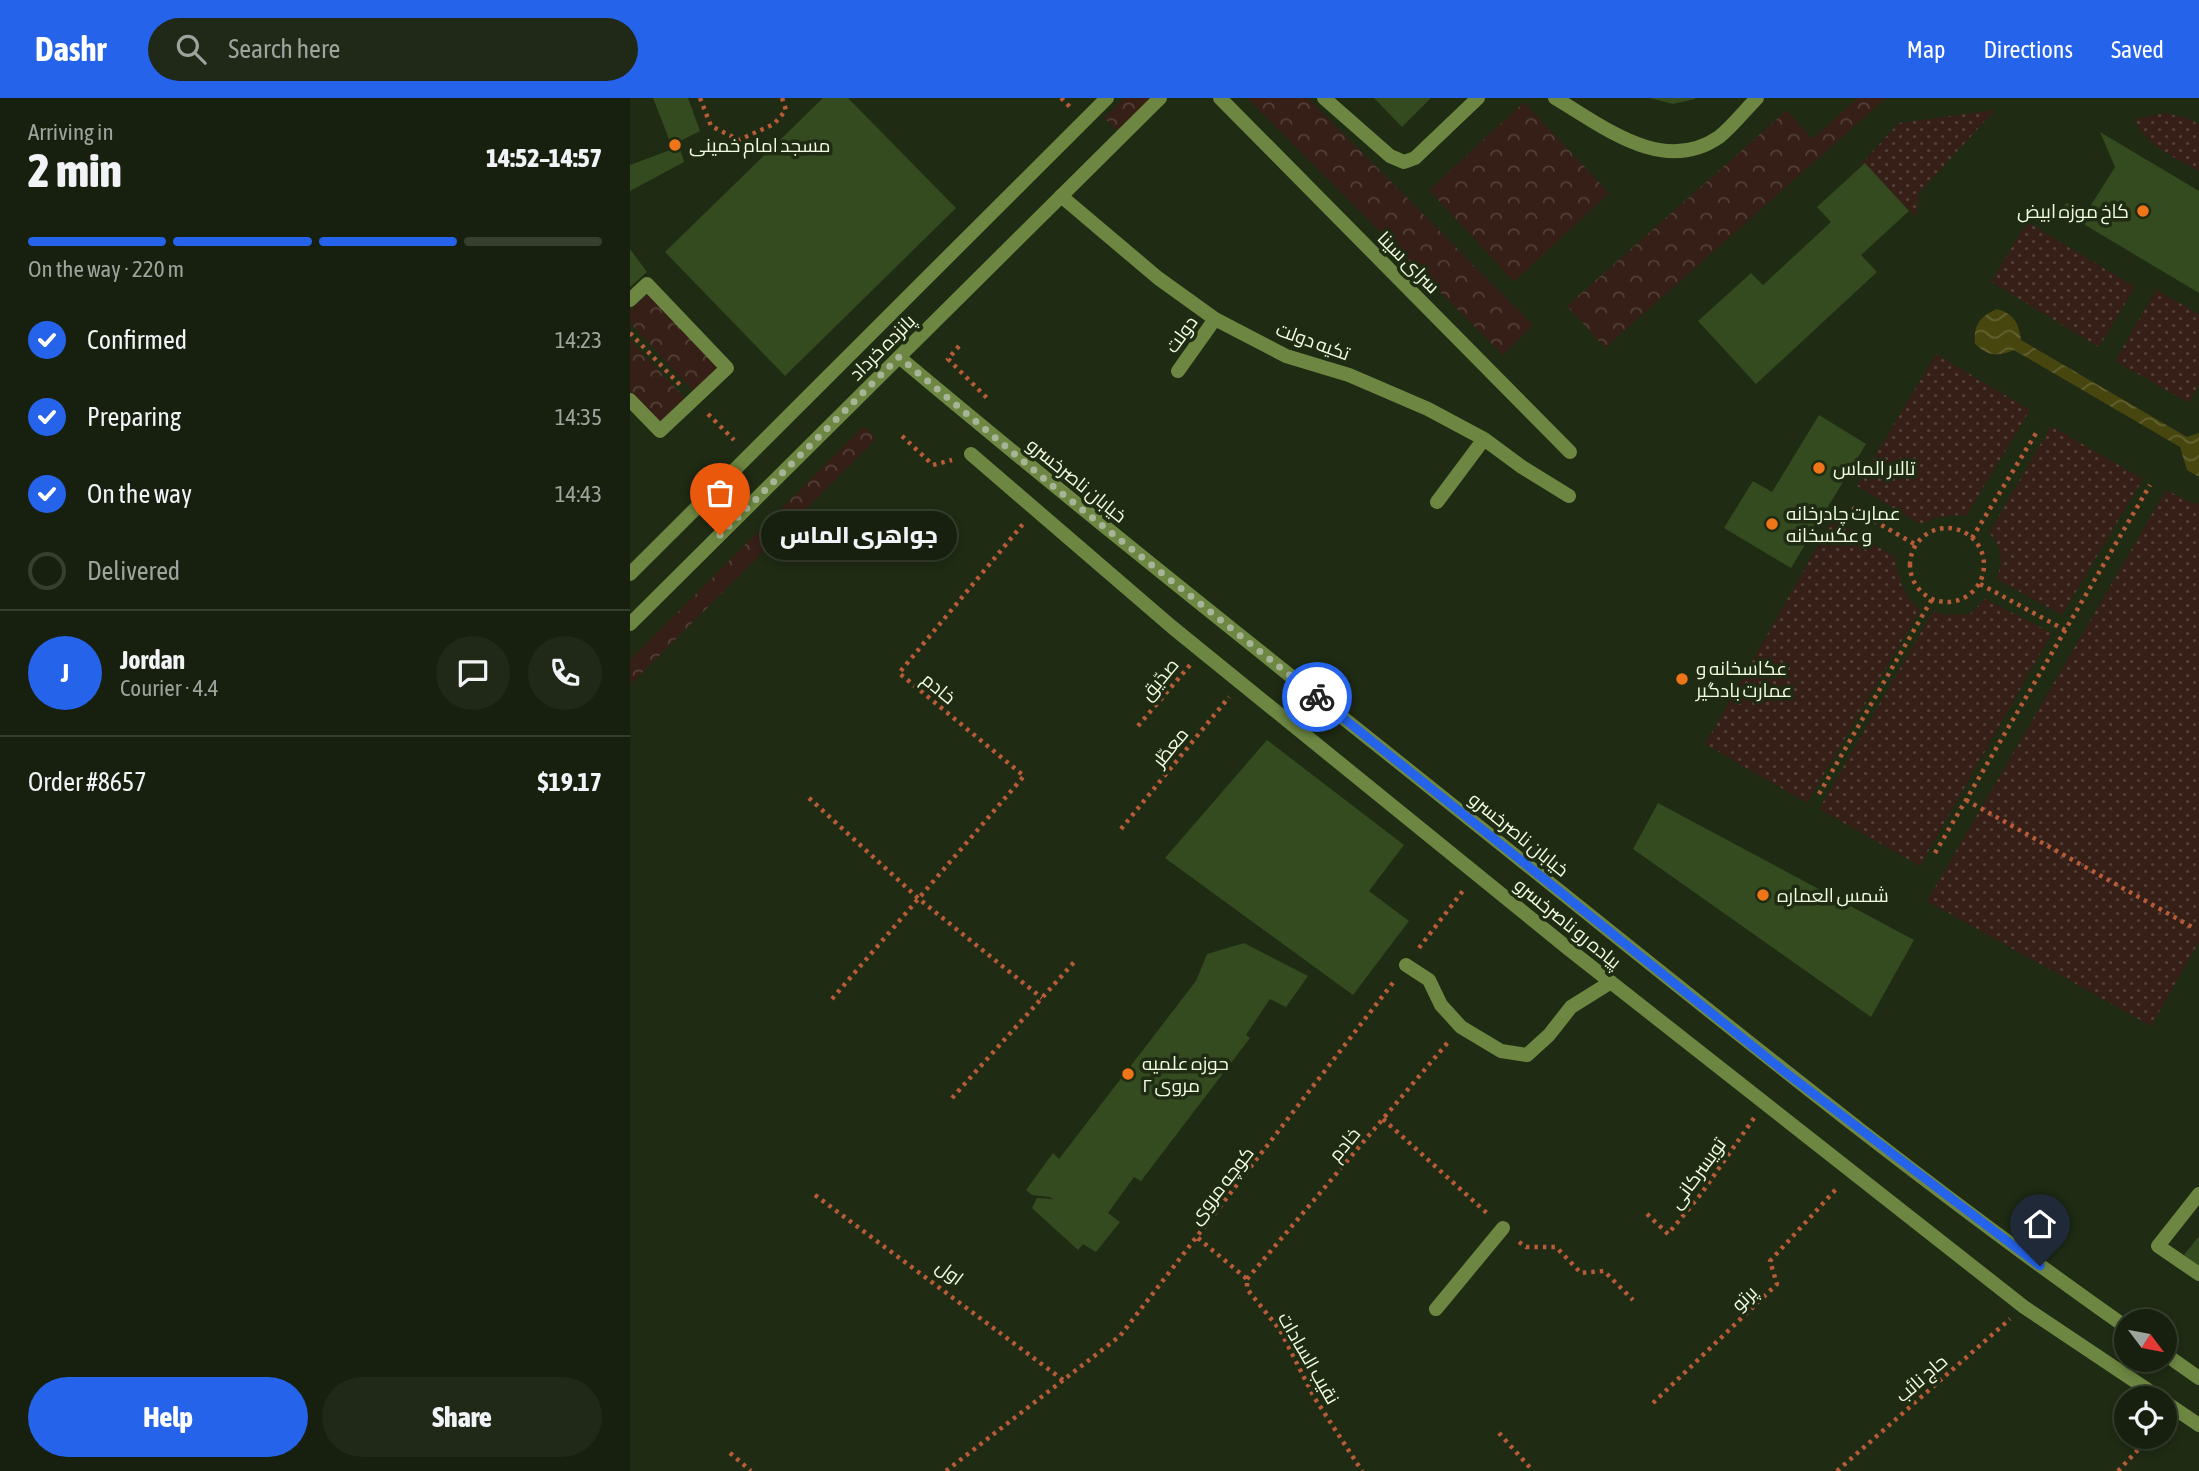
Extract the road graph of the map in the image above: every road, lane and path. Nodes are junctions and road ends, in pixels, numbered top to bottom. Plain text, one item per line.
1 (700, 98) edge
2 (782, 98) edge
3 (1107, 98) edge
4 (1160, 98) edge
5 (1220, 98) edge
6 (1324, 98) edge
7 (1478, 98) edge
8 (1555, 98) edge
9 (1757, 98) edge
10 (1061, 196) junction
11 (630, 300) edge
12 (1215, 319) junction
13 (630, 333) edge
14 (959, 346) dead end
15 (899, 357) junction
16 (1178, 371) dead end
17 (693, 399) junction
18 (630, 400) edge
19 (990, 401) dead end
20 (2038, 430) dead end
21 (902, 436) dead end
22 (1484, 439) junction
23 (1570, 452) dead end
24 (971, 454) dead end
25 (933, 465) dead end
26 (2150, 485) dead end
27 (1569, 496) dead end
28 (1437, 502) dead end
29 (1852, 508) dead end
30 (1035, 509) junction
31 (1972, 538) junction
32 (1916, 545) junction
33 (630, 574) edge
34 (1980, 584) junction
35 (1932, 599) junction
36 (630, 624) edge
37 (2066, 630) junction
38 (1201, 651) junction
39 (1240, 683) junction
40 (1138, 726) dead end
41 (1818, 794) dead end
42 (810, 798) dead end
43 (1966, 800) junction
44 (1121, 829) dead end
45 (1935, 853) dead end
46 (1476, 874) junction
47 (919, 899) junction
48 (2192, 927) dead end
49 (1076, 960) dead end
50 (1406, 965) junction
51 (1611, 982) junction
52 (1042, 998) junction
53 (832, 999) dead end
54 (1461, 1027) junction
55 (952, 1098) dead end
56 (1765, 1103) junction
57 (1852, 1172) junction
58 (2199, 1194) edge
59 (815, 1195) dead end
60 (1647, 1214) dead end
61 (1503, 1227) dead end
62 (1198, 1238) junction
63 (2199, 1274) edge
64 (1247, 1279) junction
65 (2024, 1307) junction
66 (1436, 1309) dead end
67 (2114, 1319) edge
68 (2177, 1362) edge
69 (2199, 1378) edge
70 (1063, 1380) junction
71 (2142, 1386) edge
72 (1653, 1403) dead end
73 (2177, 1410) edge
74 (2199, 1425) edge
75 (1499, 1433) dead end
76 (2139, 1449) edge
77 (730, 1453) dead end
78 (751, 1471) edge
79 (946, 1471) edge
80 (1362, 1471) edge
81 (1533, 1471) edge
82 (1837, 1471) edge
83 (2118, 1471) edge

1 - 2 path
3 - 33 street
4 - 10 street, پانزده خرداد
5 - 23 street, سرای سینا
6 - 7 street
8 - 9 street
10 - 12 street, تکیه دولت
10 - 15 street, پانزده خرداد
11 - 17 street
12 - 16 street, دولت
12 - 22 street, تکیه دولت
13 - 17 path
14 - 19 path
15 - 36 street, پانزده خرداد
15 - 67 street, خیابان ناصرخسرو
17 - 18 street
20 - 31 path
21 - 25 path
22 - 27 street, تکیه دولت
22 - 28 street
24 - 30 street, پیاده رو ناصرخسرو
26 - 37 path
29 - 32 path
30 - 38 street, پیاده رو ناصرخسرو
30 - 47 path, خادم
31 - 32 path
31 - 34 path
32 - 35 path
34 - 35 path
34 - 37 path
35 - 41 path
37 - 43 path
38 - 39 street, پیاده رو ناصرخسرو
38 - 40 path, صدّیق
39 - 44 path, معطّر
39 - 46 street, پیاده رو ناصرخسرو
42 - 47 path
43 - 45 path
43 - 48 path
46 - 50 path, کوچه مروی
46 - 51 street, پیاده رو ناصرخسرو
47 - 52 path
47 - 53 path, خادم
49 - 52 path
50 - 54 street
50 - 62 path, کوچه مروی
51 - 54 street
51 - 56 street, پیاده رو ناصرخسرو
52 - 55 path
54 - 64 path, خادم
56 - 57 street, پیاده رو ناصرخسرو
56 - 60 path, تویسرکانی
57 - 65 street, پیاده رو ناصرخسرو
57 - 72 path, پرتو
58 - 63 street
59 - 70 path, اول
61 - 66 street
62 - 64 path, نقیب السادات
62 - 70 path, کوچه مروی
64 - 80 path, نقیب السادات
65 - 71 street, پیاده رو ناصرخسرو
65 - 82 path, حاج نائب
68 - 69 street
70 - 79 path, کوچه مروی
73 - 74 street
75 - 81 path
76 - 83 path
77 - 78 path

